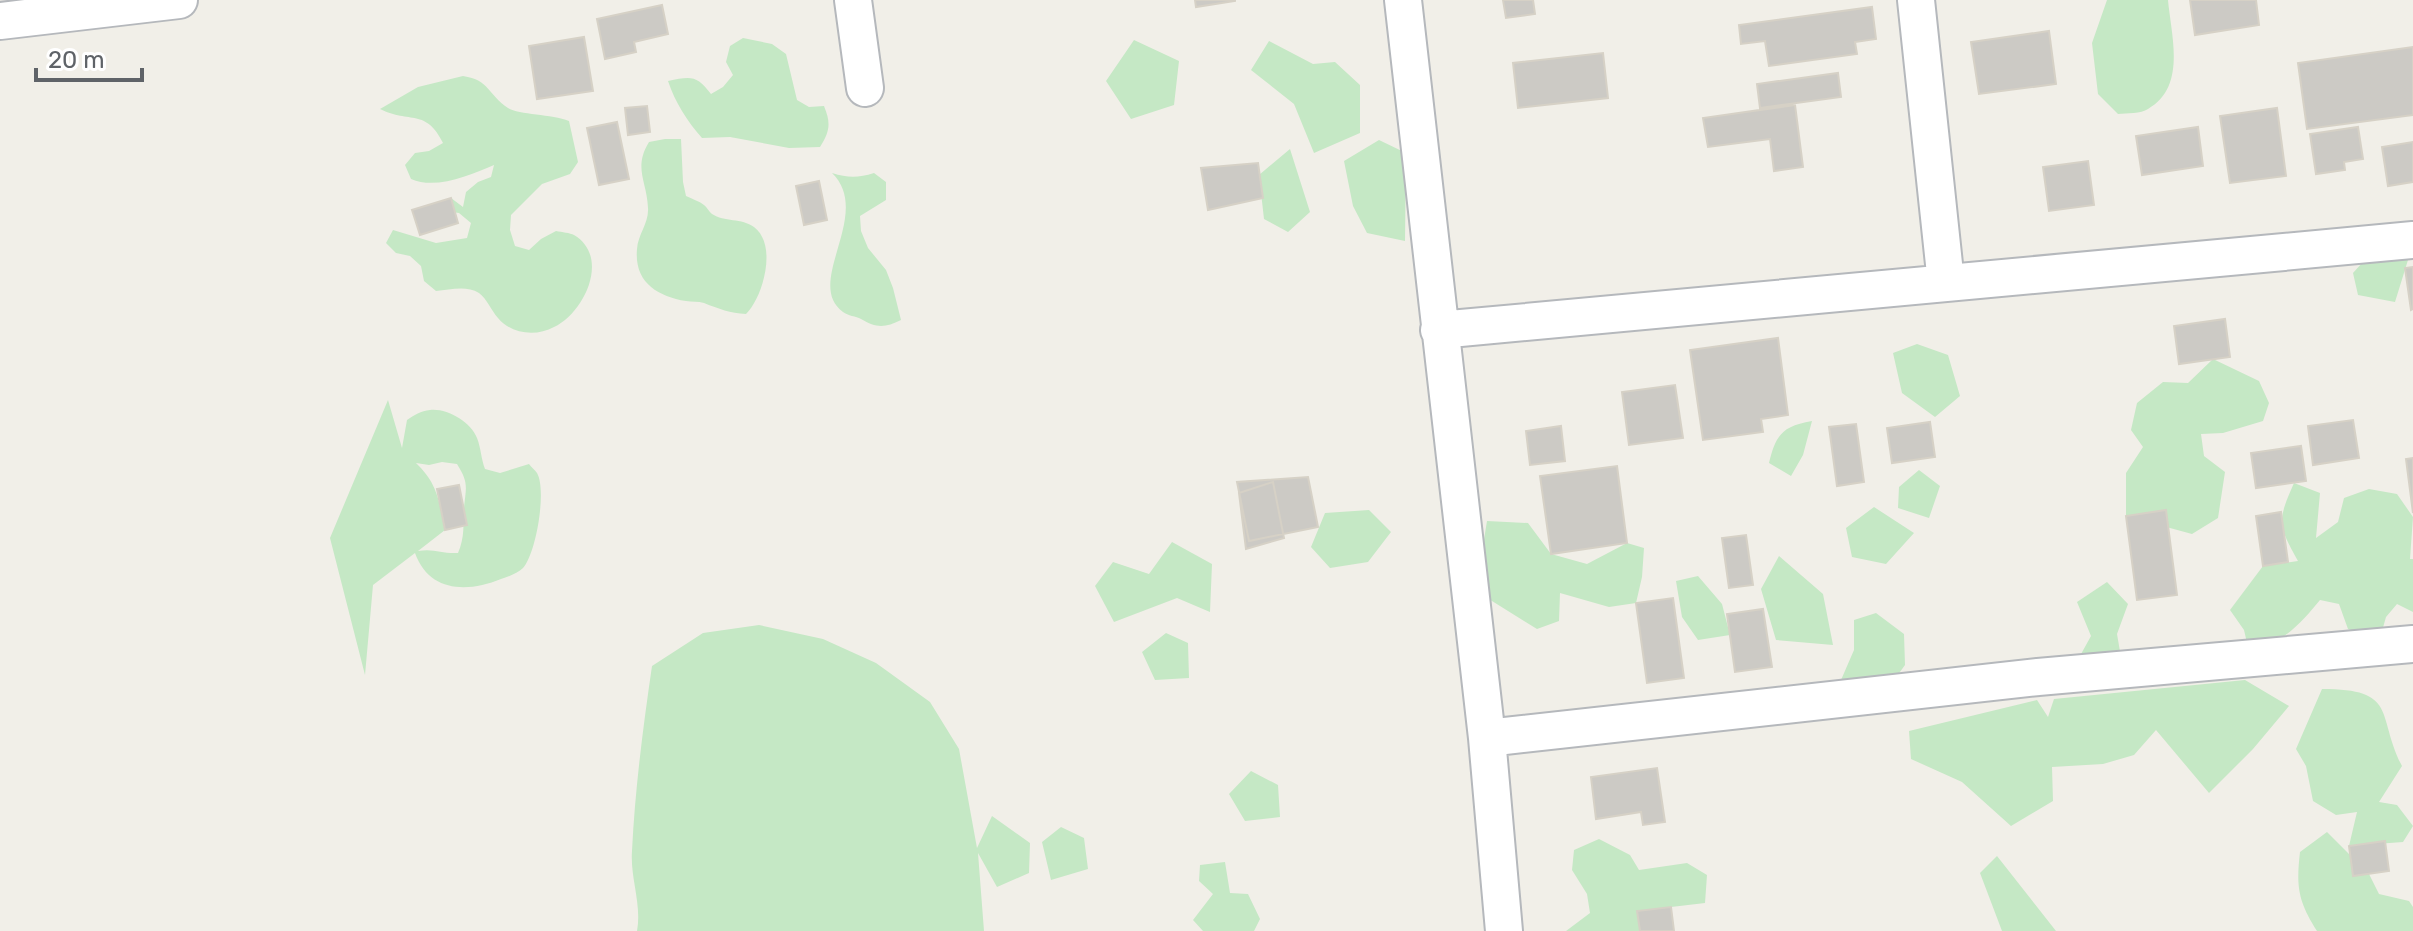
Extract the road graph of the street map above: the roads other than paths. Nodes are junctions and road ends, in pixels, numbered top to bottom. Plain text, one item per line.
1 (179, 0) edge
2 (853, 0) edge
3 (1403, 0) edge
4 (1916, 0) edge
5 (0, 21) edge
6 (865, 88) dead end
7 (2413, 240) edge
8 (1946, 283) junction
9 (1439, 330) junction
10 (2413, 644) edge
11 (1487, 738) junction
12 (1504, 931) edge

1 - 5 street
2 - 6 street
3 - 9 street
4 - 8 street
7 - 8 street
8 - 9 street
9 - 11 street
10 - 11 street
11 - 12 street

